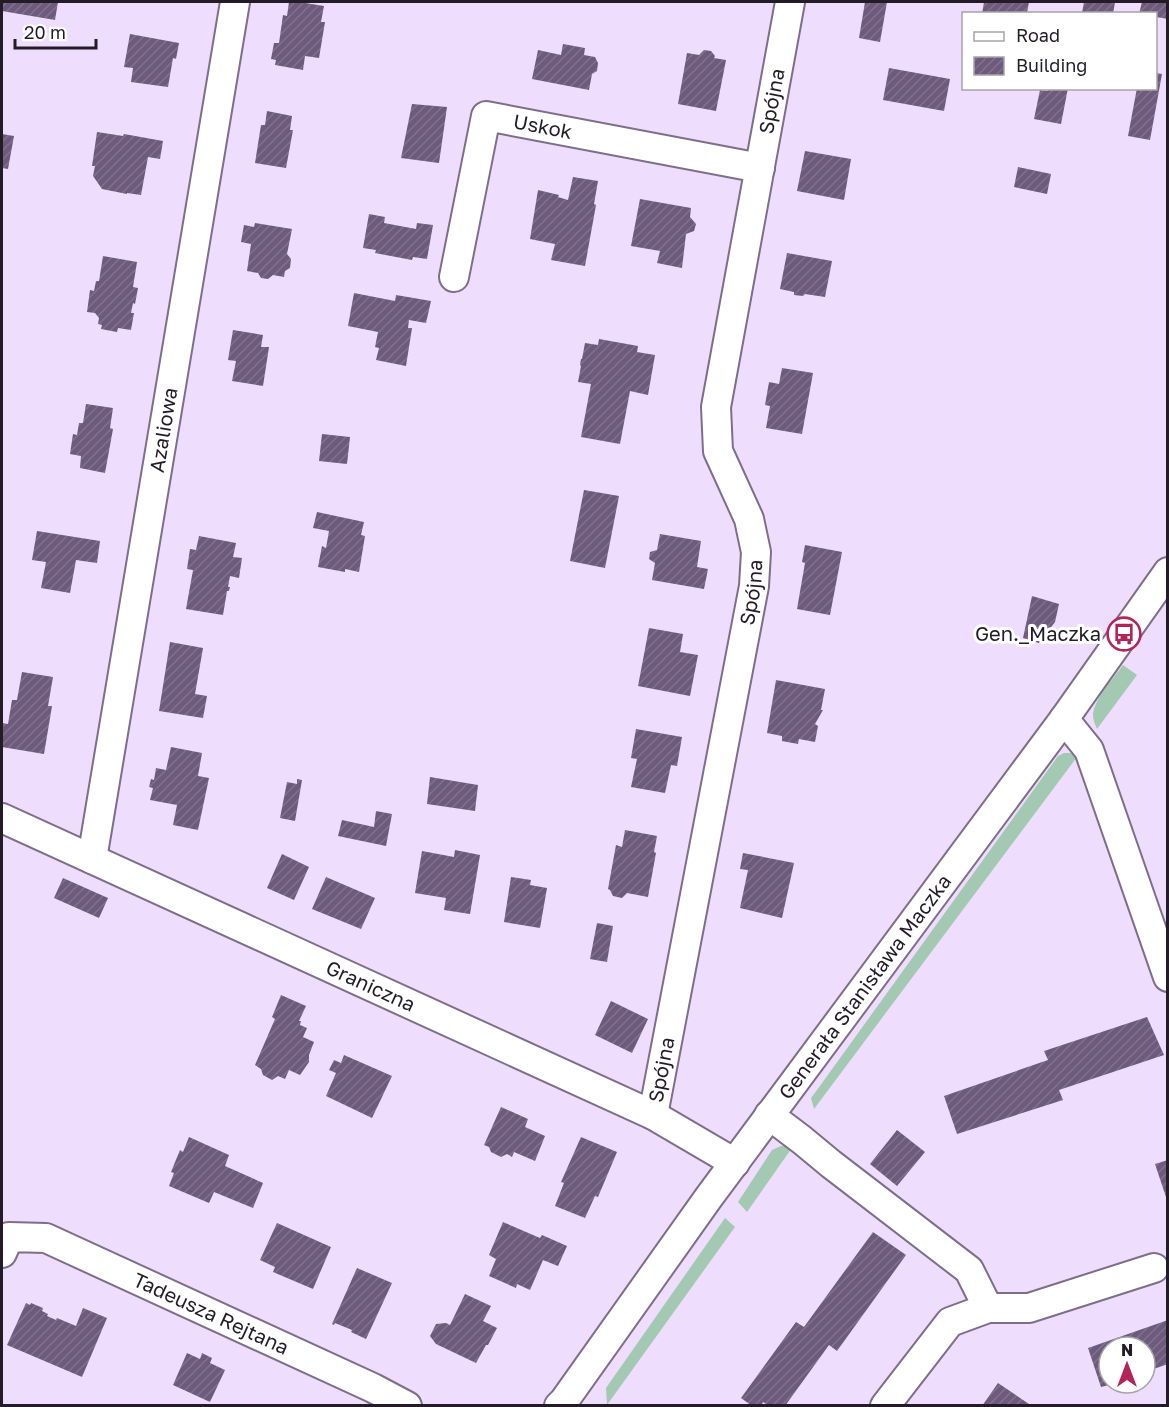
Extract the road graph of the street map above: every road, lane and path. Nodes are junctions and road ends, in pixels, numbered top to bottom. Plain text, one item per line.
1 (235, 2) edge
2 (790, 2) edge
3 (760, 168) junction
4 (454, 277) dead end
5 (1167, 572) edge
6 (1064, 719) junction
7 (2, 818) edge
8 (92, 858) junction
9 (1167, 977) edge
10 (653, 1115) junction
11 (769, 1115) junction
12 (735, 1163) junction
13 (5, 1245) edge
14 (1154, 1268) dead end
15 (988, 1308) junction
16 (563, 1404) edge
17 (407, 1406) edge
18 (885, 1406) edge

1 - 8 street, Azaliowa
2 - 3 street, Spójna
3 - 4 street, Uskok
3 - 10 street, Spójna
5 - 6 street, Generała Stanisława Maczka
6 - 9 street
6 - 11 street, Generała Stanisława Maczka
7 - 8 street, Graniczna
8 - 10 street, Graniczna
10 - 12 street, Graniczna
11 - 12 street, Generała Stanisława Maczka
11 - 15 street
12 - 16 street, Generała Stanisława Maczka
13 - 17 street, Tadeusza Rejtana
14 - 15 street
15 - 18 street

